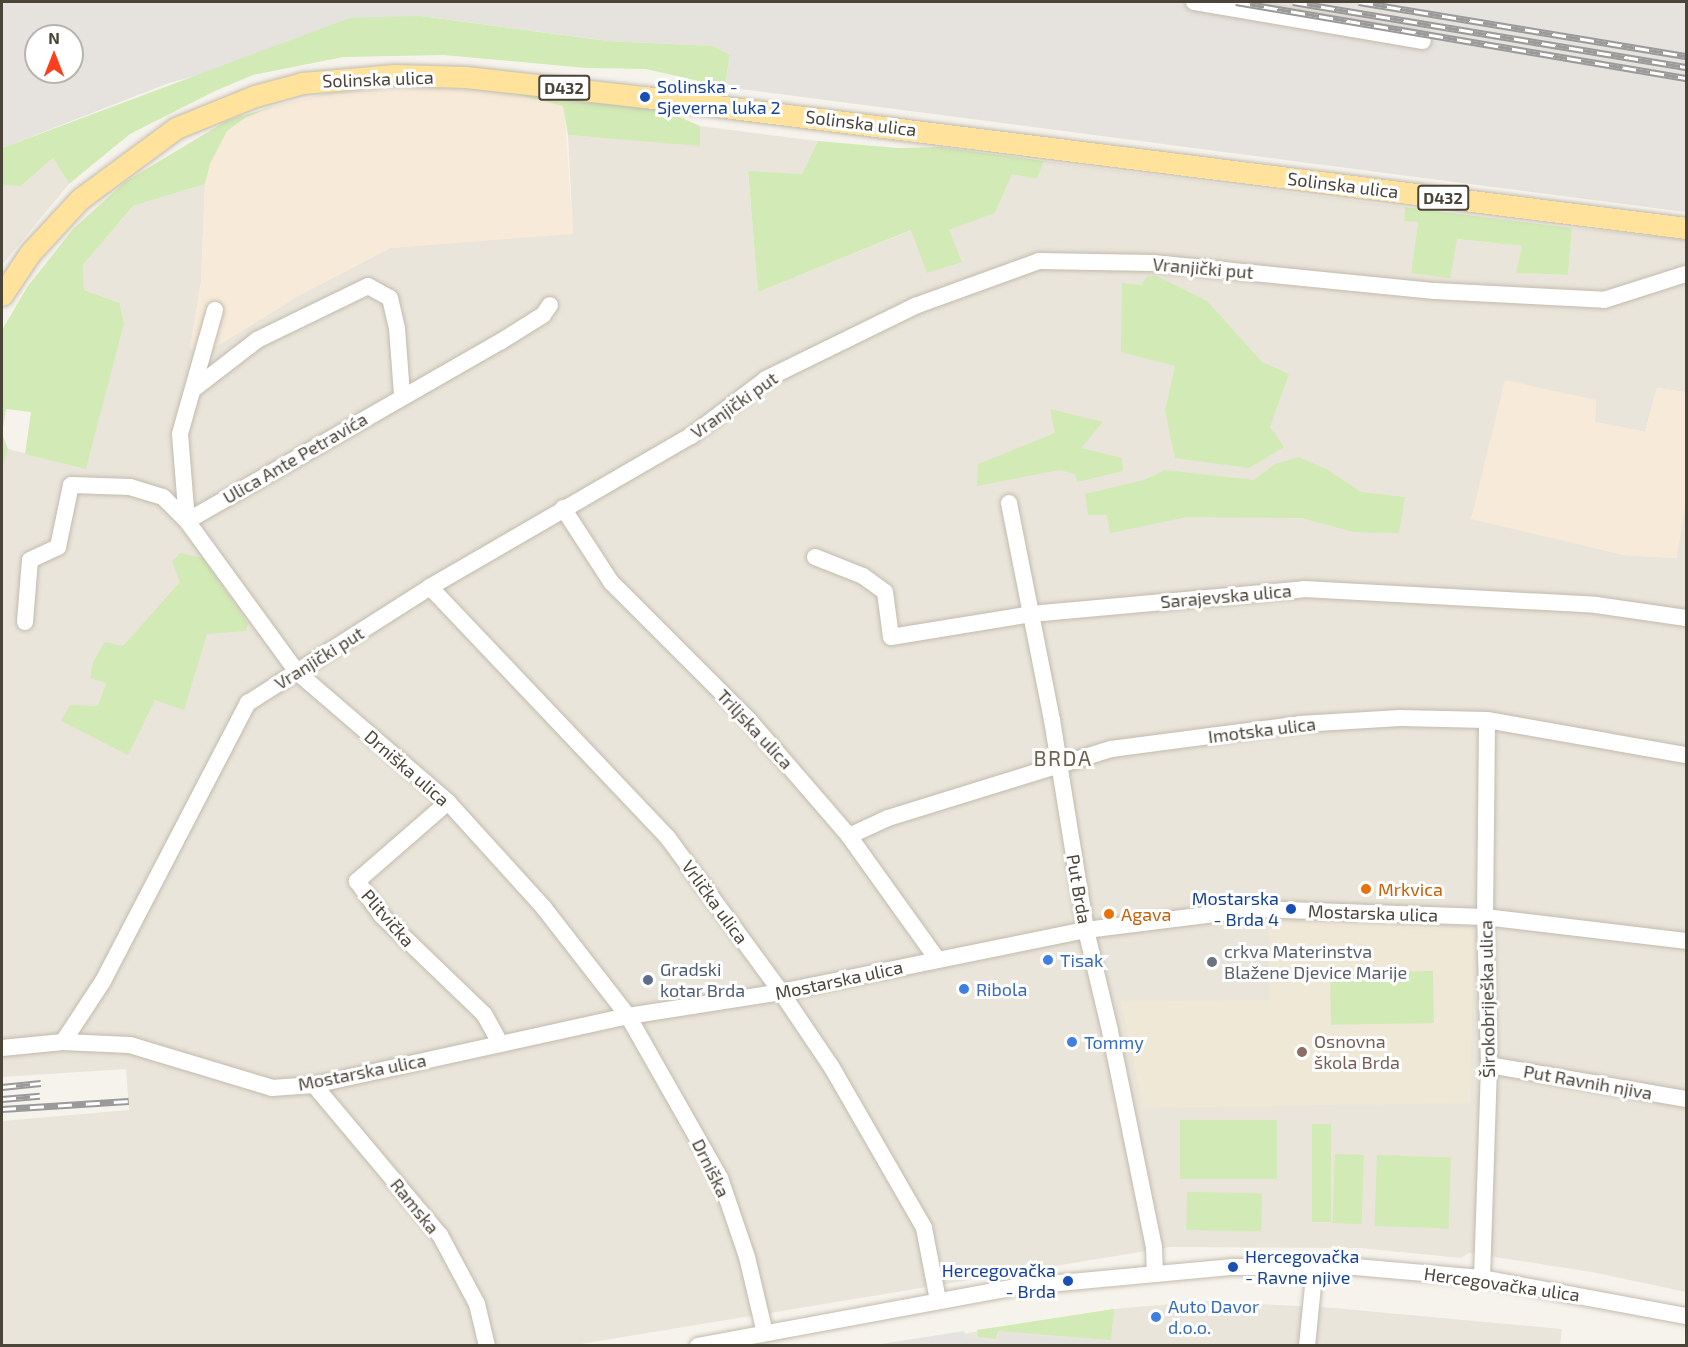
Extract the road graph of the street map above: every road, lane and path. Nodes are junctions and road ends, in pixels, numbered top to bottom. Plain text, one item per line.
1 (1194, 2) edge
2 (1423, 41) dead end
3 (1686, 228) edge
4 (1686, 274) edge
5 (2, 295) edge
6 (550, 305) dead end
7 (215, 310) dead end
8 (195, 388) junction
9 (402, 395) junction
10 (1009, 503) dead end
11 (563, 508) junction
12 (187, 521) junction
13 (815, 556) dead end
14 (430, 587) junction
15 (1031, 614) junction
16 (1686, 618) edge
17 (25, 622) dead end
18 (297, 672) junction
19 (1487, 720) junction
20 (1686, 755) edge
21 (1058, 765) junction
22 (447, 802) junction
23 (849, 836) junction
24 (1485, 917) junction
25 (1086, 930) junction
26 (1686, 941) edge
27 (937, 959) junction
28 (782, 992) junction
29 (628, 1016) junction
30 (63, 1042) junction
31 (500, 1043) junction
32 (2, 1048) edge
33 (1489, 1065) junction
34 (314, 1085) junction
35 (1686, 1098) edge
36 (1315, 1266) junction
37 (1155, 1273) junction
38 (1482, 1278) junction
39 (938, 1300) junction
40 (1686, 1316) edge
41 (765, 1333) junction
42 (487, 1346) edge
43 (698, 1346) edge
44 (1307, 1346) edge

1 - 2 street
3 - 5 main road, Solinska ulica / D432
4 - 11 street, Vranjički put
6 - 9 street, Ulica Ante Petravića
7 - 8 street
8 - 9 street
8 - 12 street
9 - 12 street, Ulica Ante Petravića
10 - 15 street, Put Brda
11 - 14 street, Vranjički put
11 - 23 street, Triljska ulica
12 - 17 street
12 - 18 street, Drniška ulica
13 - 15 street, Sarajevska ulica
14 - 18 street, Vranjički put
14 - 28 street, Vrlička ulica
15 - 16 street, Sarajevska ulica
15 - 21 street, Put Brda
18 - 22 street, Drniška ulica
18 - 30 street, Vranjički put
19 - 20 street, Imotska ulica
19 - 21 street, Imotska ulica
19 - 24 street, Širokobriješka ulica
21 - 23 street, Imotska ulica
21 - 25 street, Put Brda
22 - 29 street, Drniška ulica
22 - 31 street, Plitvička
23 - 27 street, Triljska ulica
24 - 25 street, Mostarska ulica
24 - 26 street, Mostarska ulica
24 - 33 street, Širokobriješka ulica
25 - 27 street, Mostarska ulica
25 - 37 street, Put Brda
27 - 28 street, Mostarska ulica
28 - 29 street, Mostarska ulica
28 - 39 street, Vrlička ulica
29 - 31 street, Mostarska ulica
29 - 41 street, Drniška
30 - 32 street, Mostarska ulica
30 - 34 street, Mostarska ulica
31 - 34 street, Mostarska ulica
33 - 35 street, Put Ravnih njiva
33 - 38 street, Širokobriješka ulica
34 - 42 street, Ramska
36 - 37 street, Hercegovačka ulica
36 - 38 street, Hercegovačka ulica
36 - 44 street
37 - 39 street, Hercegovačka ulica
38 - 40 street, Hercegovačka ulica
39 - 41 street, Hercegovačka ulica
41 - 43 street, Hercegovačka ulica

